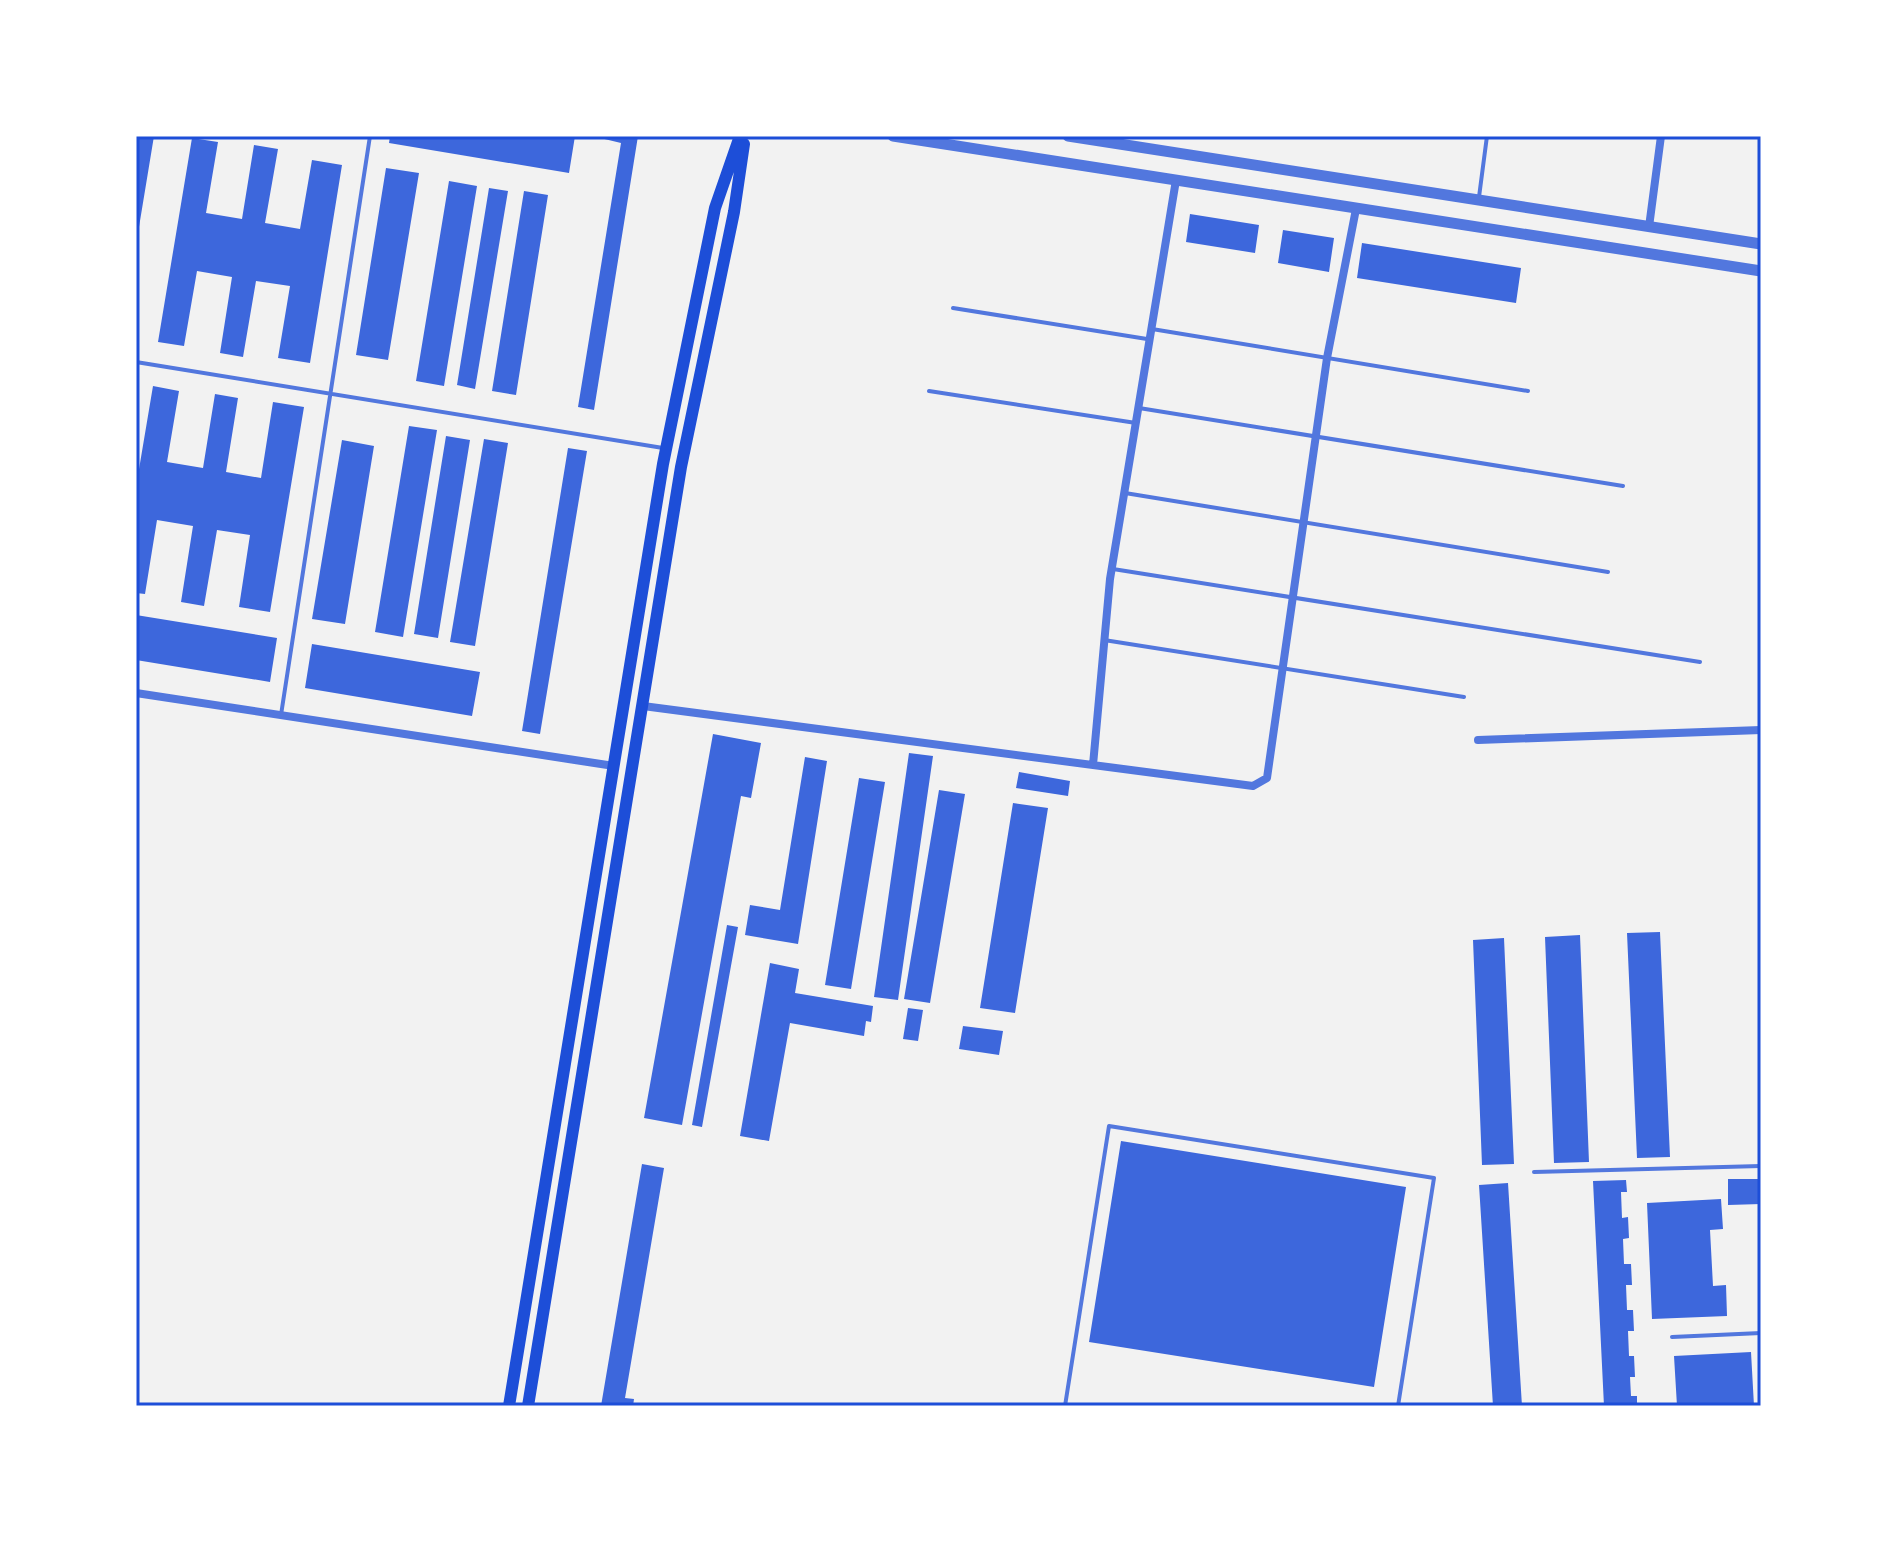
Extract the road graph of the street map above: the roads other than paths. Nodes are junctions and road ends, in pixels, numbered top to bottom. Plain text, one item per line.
1 (370, 136) edge
2 (743, 136) edge
3 (893, 136) edge
4 (1068, 136) edge
5 (1487, 136) edge
6 (1661, 136) edge
7 (1176, 180) junction
8 (1479, 200) junction
9 (1356, 209) junction
10 (1649, 227) junction
11 (1761, 244) edge
12 (1761, 271) edge
13 (953, 308) dead end
14 (1151, 329) junction
15 (1150, 340) junction
16 (1327, 358) junction
17 (136, 362) edge
18 (929, 391) dead end
19 (1528, 391) dead end
20 (331, 394) junction
21 (1138, 408) junction
22 (1136, 423) junction
23 (1316, 437) junction
24 (666, 449) junction
25 (1623, 486) dead end
26 (1124, 493) junction
27 (1304, 523) junction
28 (1111, 568) junction
29 (1608, 572) dead end
30 (1293, 597) junction
31 (1104, 640) junction
32 (1700, 662) dead end
33 (1283, 668) junction
34 (136, 693) edge
35 (1464, 697) dead end
36 (643, 706) junction
37 (281, 715) junction
38 (1761, 730) edge
39 (1478, 740) dead end
40 (1093, 765) junction
41 (614, 766) junction
42 (1761, 1166) edge
43 (1534, 1172) dead end
44 (1761, 1333) edge
45 (1672, 1337) dead end
46 (509, 1406) edge
47 (528, 1406) edge
48 (1065, 1406) edge
49 (1398, 1406) edge

1 - 20 lane
2 - 24 main road
2 - 36 main road
3 - 7 street
4 - 8 street
5 - 8 lane
6 - 10 street
7 - 9 street
7 - 14 street
8 - 10 street
9 - 12 street
9 - 16 street
10 - 11 street
13 - 15 lane
14 - 15 street
14 - 16 lane
15 - 21 street
16 - 19 lane
16 - 23 street
17 - 20 lane
18 - 22 lane
20 - 24 lane
20 - 37 lane
21 - 22 street
21 - 23 lane
22 - 26 street
23 - 25 lane
23 - 27 street
24 - 41 main road
26 - 27 lane
26 - 28 street
27 - 29 lane
27 - 30 street
28 - 30 lane
28 - 31 street
30 - 32 lane
30 - 33 street
31 - 33 lane
31 - 40 street
33 - 35 lane
33 - 40 street
34 - 37 street
36 - 40 street
36 - 47 main road
37 - 41 street
38 - 39 street
41 - 46 main road
42 - 43 lane
44 - 45 lane
48 - 49 lane

